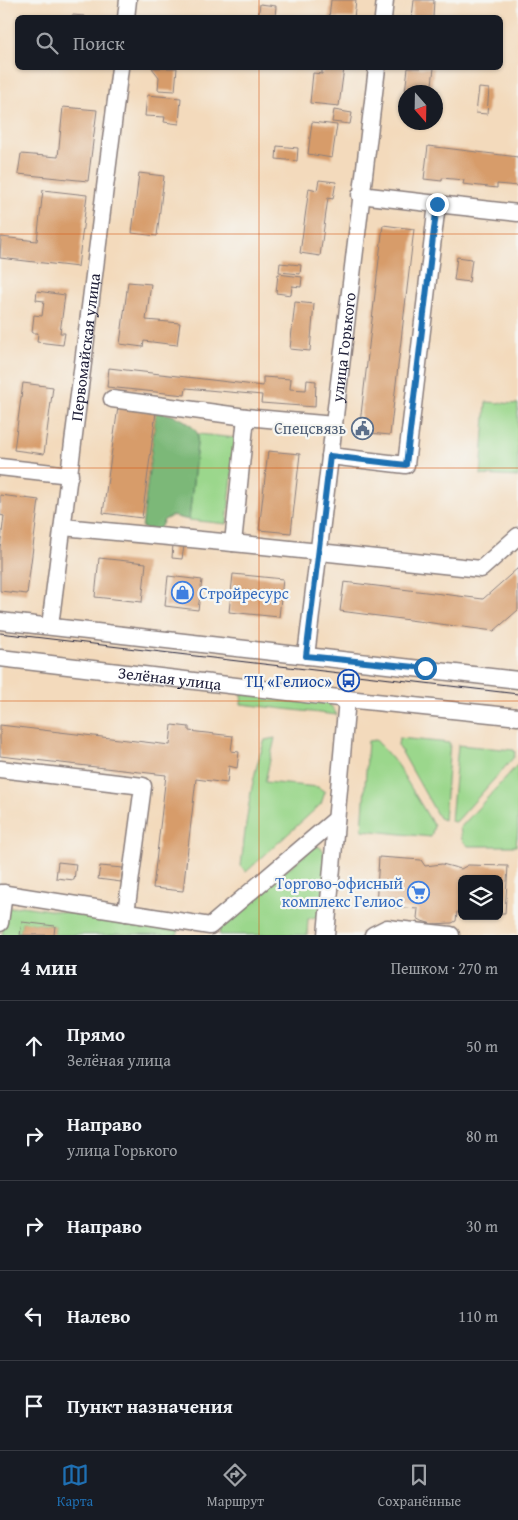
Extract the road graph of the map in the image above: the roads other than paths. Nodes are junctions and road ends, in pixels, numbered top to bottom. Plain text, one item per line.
1 (128, 0) edge
2 (385, 0) edge
3 (126, 15) edge
4 (383, 15) edge
5 (120, 70) edge
6 (377, 70) edge
7 (360, 194) junction
8 (437, 204) junction
9 (518, 214) edge
10 (112, 400) dead end
11 (246, 417) junction
12 (334, 425) junction
13 (330, 456) junction
14 (0, 467) edge
15 (70, 475) junction
16 (64, 527) junction
17 (518, 536) edge
18 (233, 543) junction
19 (318, 552) junction
20 (0, 621) edge
21 (50, 626) junction
22 (306, 656) junction
23 (0, 658) edge
24 (518, 678) edge
25 (347, 699) junction
26 (518, 717) edge
27 (0, 769) edge
28 (336, 819) junction
29 (2, 893) edge
30 (126, 912) junction
31 (0, 923) edge
32 (210, 930) edge
33 (326, 935) edge
34 (373, 935) edge
35 (451, 935) edge

1 - 3 street
2 - 4 street
5 - 15 street, Первомайская улица
6 - 7 street, улица Горького
7 - 8 street
7 - 12 street, улица Горького
8 - 9 street
8 - 13 street
10 - 11 street
11 - 12 street
11 - 18 street
12 - 13 street, улица Горького
13 - 19 street, улица Горького
14 - 15 street
15 - 16 street, Первомайская улица
16 - 18 street
16 - 21 street, Первомайская улица
17 - 19 street
18 - 19 street
19 - 22 street, улица Горького
20 - 21 street
21 - 22 street
22 - 24 street
23 - 25 street, Зелёная улица
25 - 26 street, Зелёная улица
25 - 28 street
27 - 30 street
28 - 32 street
28 - 33 street
29 - 30 street
29 - 31 street
30 - 32 street
34 - 35 street

